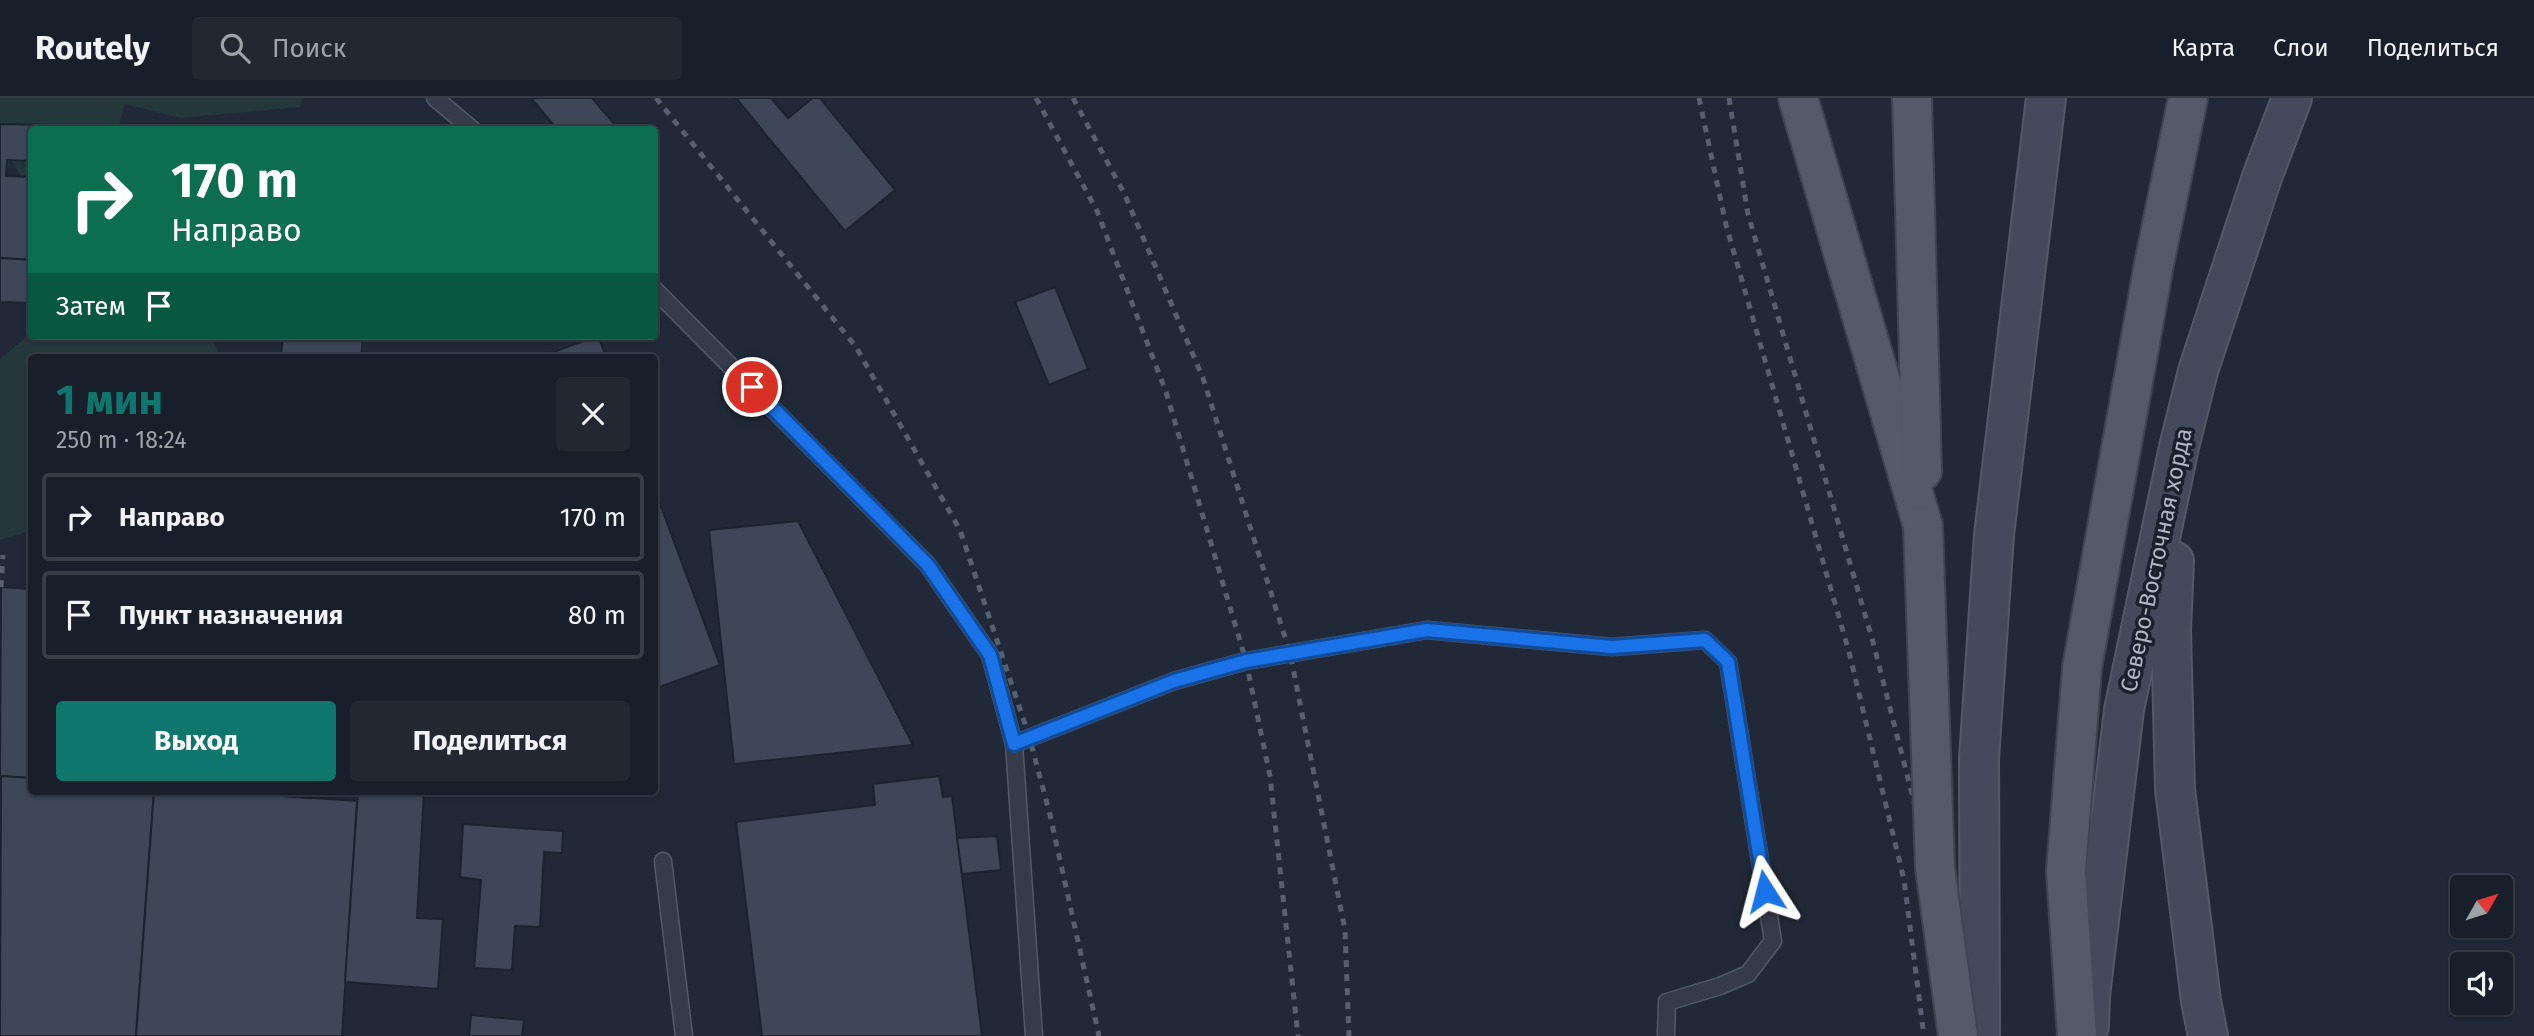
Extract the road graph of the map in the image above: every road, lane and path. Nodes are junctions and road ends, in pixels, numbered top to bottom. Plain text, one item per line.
1 (435, 98) edge
2 (1798, 98) edge
3 (1912, 98) edge
4 (2046, 98) edge
5 (2188, 98) edge
6 (2292, 98) edge
7 (468, 126) edge
8 (658, 293) edge
9 (2179, 447) junction
10 (1923, 526) junction
11 (1014, 744) junction
12 (663, 861) dead end
13 (684, 1036) edge
14 (1034, 1036) edge
15 (1666, 1036) edge
16 (1958, 1036) edge
17 (1980, 1036) edge
18 (2077, 1036) edge
19 (2089, 1036) edge
20 (2208, 1036) edge

1 - 7 lane
2 - 10 main road
3 - 10 main road
4 - 17 main road
5 - 18 main road, Северо-Восточная хорда
6 - 9 main road, Северо-Восточная хорда
8 - 11 lane
9 - 19 main road, Северо-Восточная хорда
9 - 20 main road
10 - 16 main road, bridge
11 - 14 lane
11 - 15 lane
12 - 13 lane

